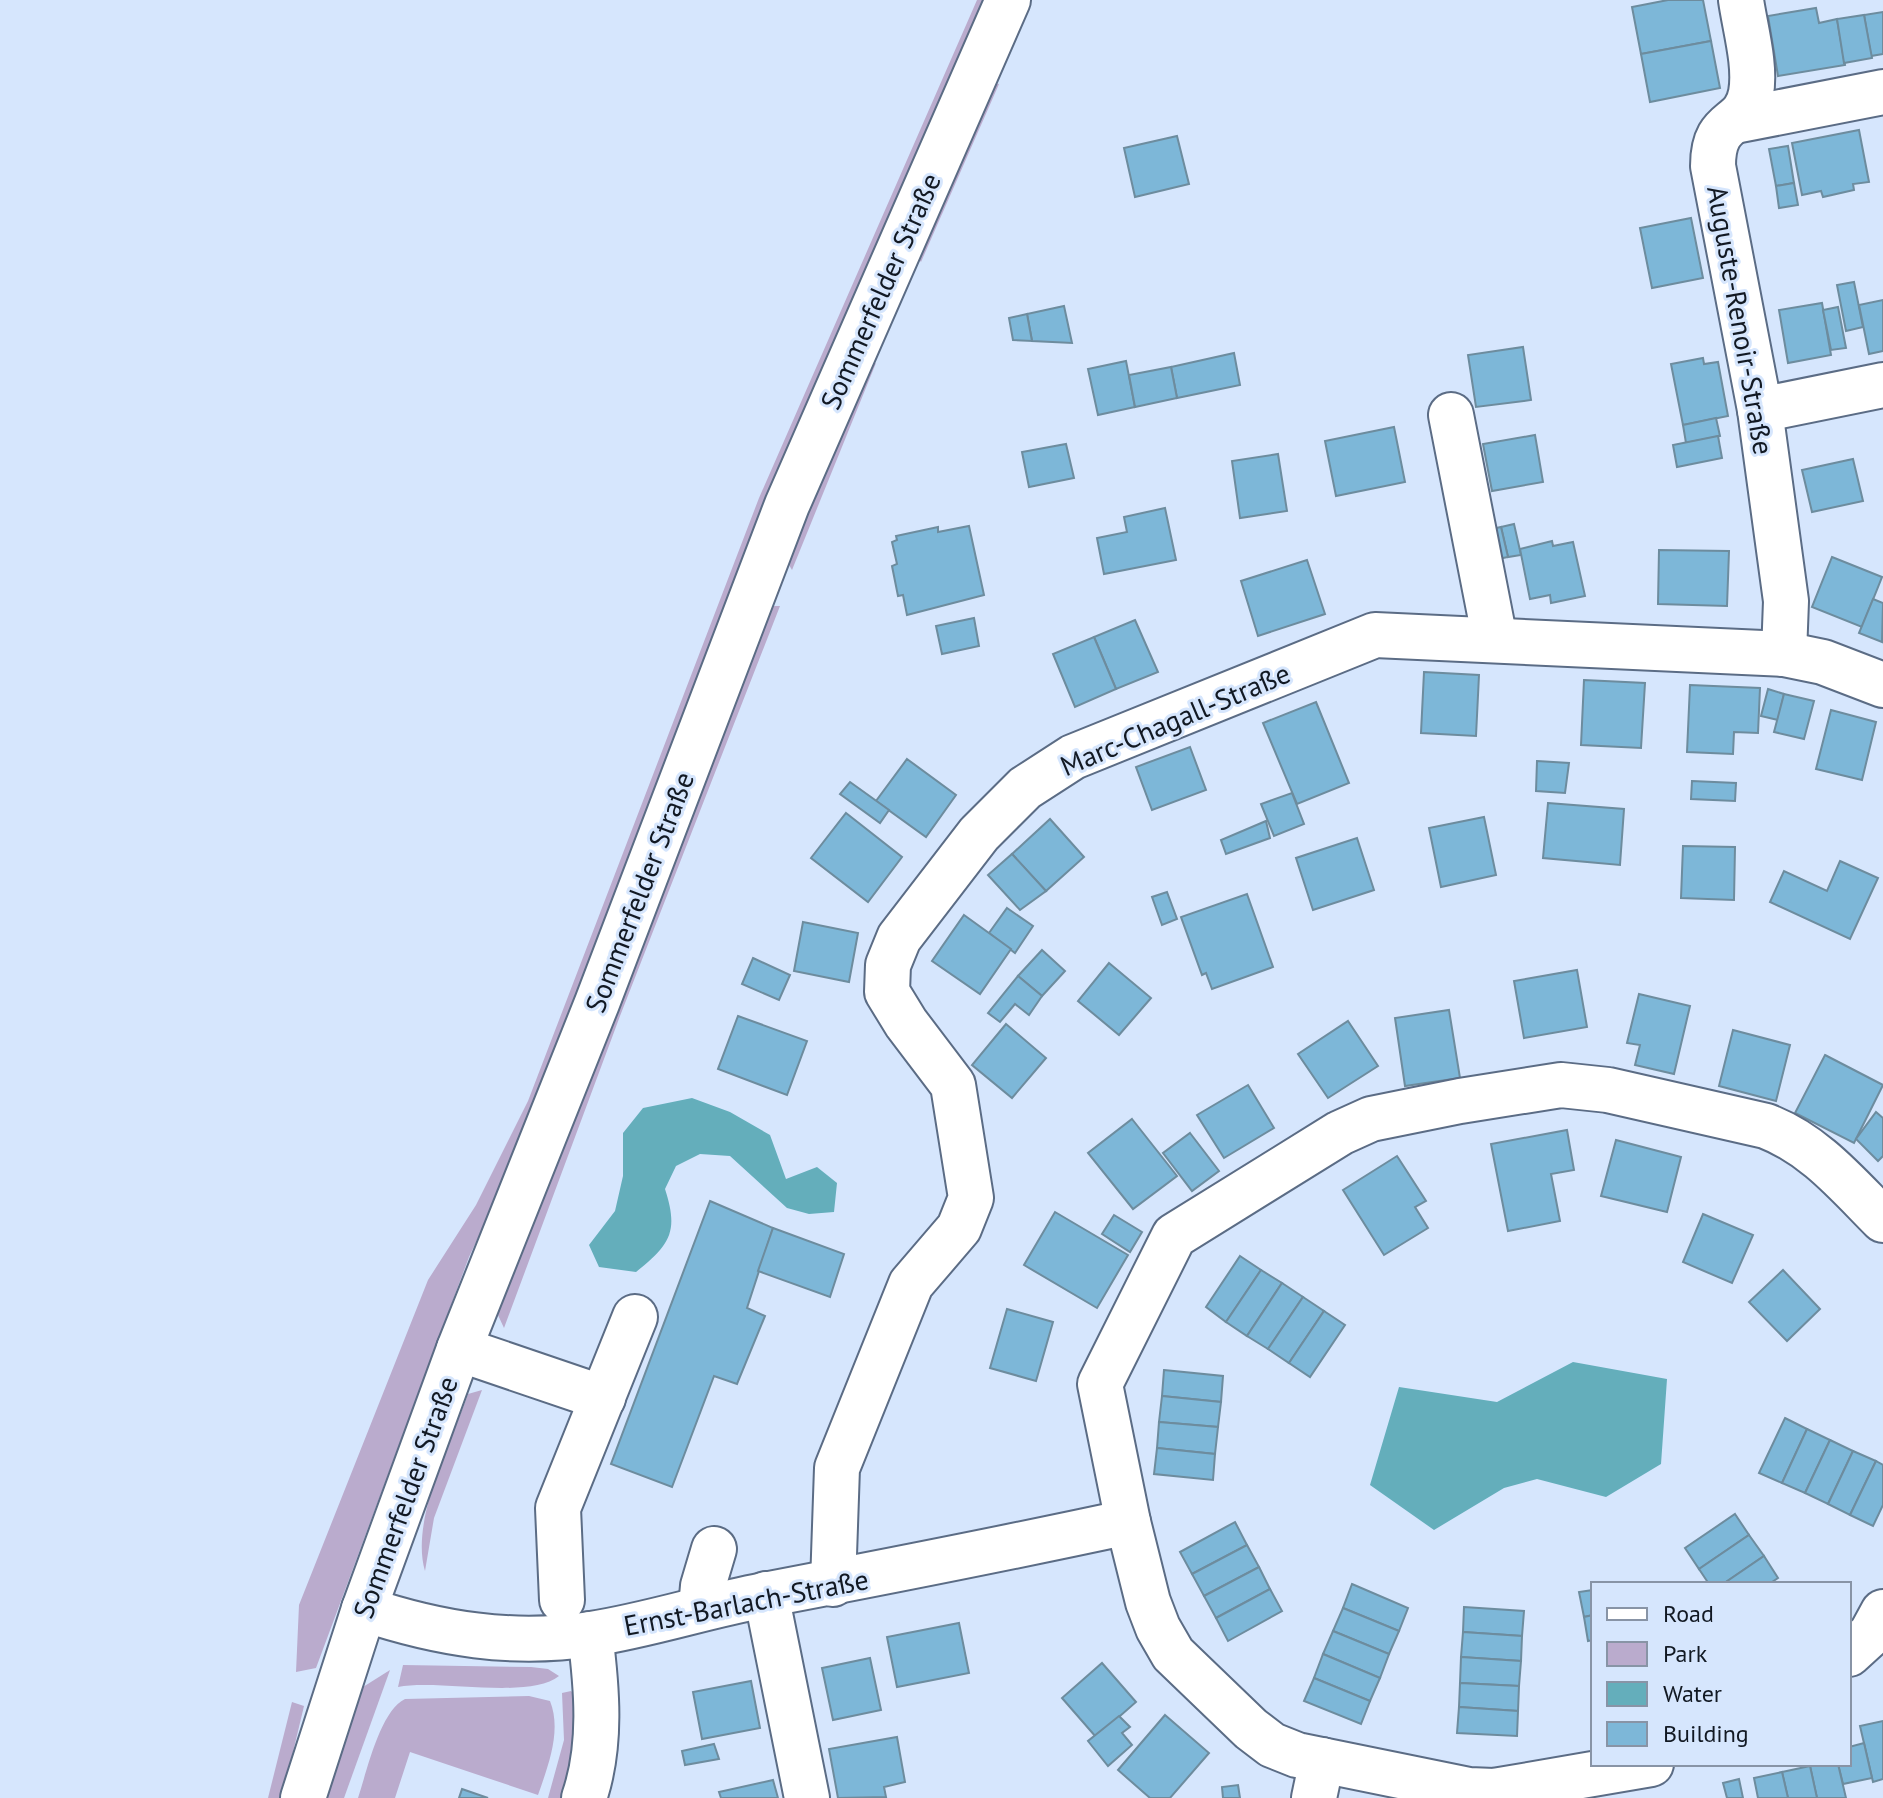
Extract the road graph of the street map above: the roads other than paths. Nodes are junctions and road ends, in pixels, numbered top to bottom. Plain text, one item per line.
1 (1008, 0) edge
2 (1741, 0) edge
3 (1883, 92) edge
4 (1735, 121) junction
5 (1883, 385) edge
6 (1760, 410) junction
7 (1451, 415) dead end
8 (1495, 640) junction
9 (1784, 654) junction
10 (1883, 685) edge
11 (1883, 1220) edge
12 (635, 1317) dead end
13 (459, 1349) junction
14 (603, 1398) junction
15 (1128, 1522) junction
16 (714, 1549) dead end
17 (833, 1584) junction
18 (766, 1594) junction
19 (562, 1600) dead end
20 (701, 1608) junction
21 (364, 1609) junction
22 (1883, 1612) edge
23 (590, 1634) junction
24 (1851, 1652) edge
25 (1642, 1766) edge
26 (1318, 1779) edge
27 (1531, 1792) edge
28 (303, 1798) edge
29 (584, 1798) edge
30 (807, 1798) edge

1 - 13 street, Sommerfelder Straße
2 - 4 street, Auguste-Renoir-Straße
3 - 4 street
4 - 6 street, Auguste-Renoir-Straße
5 - 6 street
6 - 9 street, Auguste-Renoir-Straße
7 - 8 street
8 - 9 street, Marc-Chagall-Straße
8 - 17 street, Marc-Chagall-Straße
9 - 10 street, Marc-Chagall-Straße
11 - 15 street
12 - 14 street
13 - 14 street
13 - 21 street, Sommerfelder Straße
14 - 19 street
15 - 17 street, Ernst-Barlach-Straße
15 - 26 street
16 - 20 street
17 - 18 street, Ernst-Barlach-Straße
18 - 20 street, Ernst-Barlach-Straße
18 - 30 street
20 - 23 street, Ernst-Barlach-Straße
21 - 23 street, Ernst-Barlach-Straße
21 - 28 street, Sommerfelder Straße
22 - 24 street
23 - 29 street
25 - 27 street
26 - 27 street

